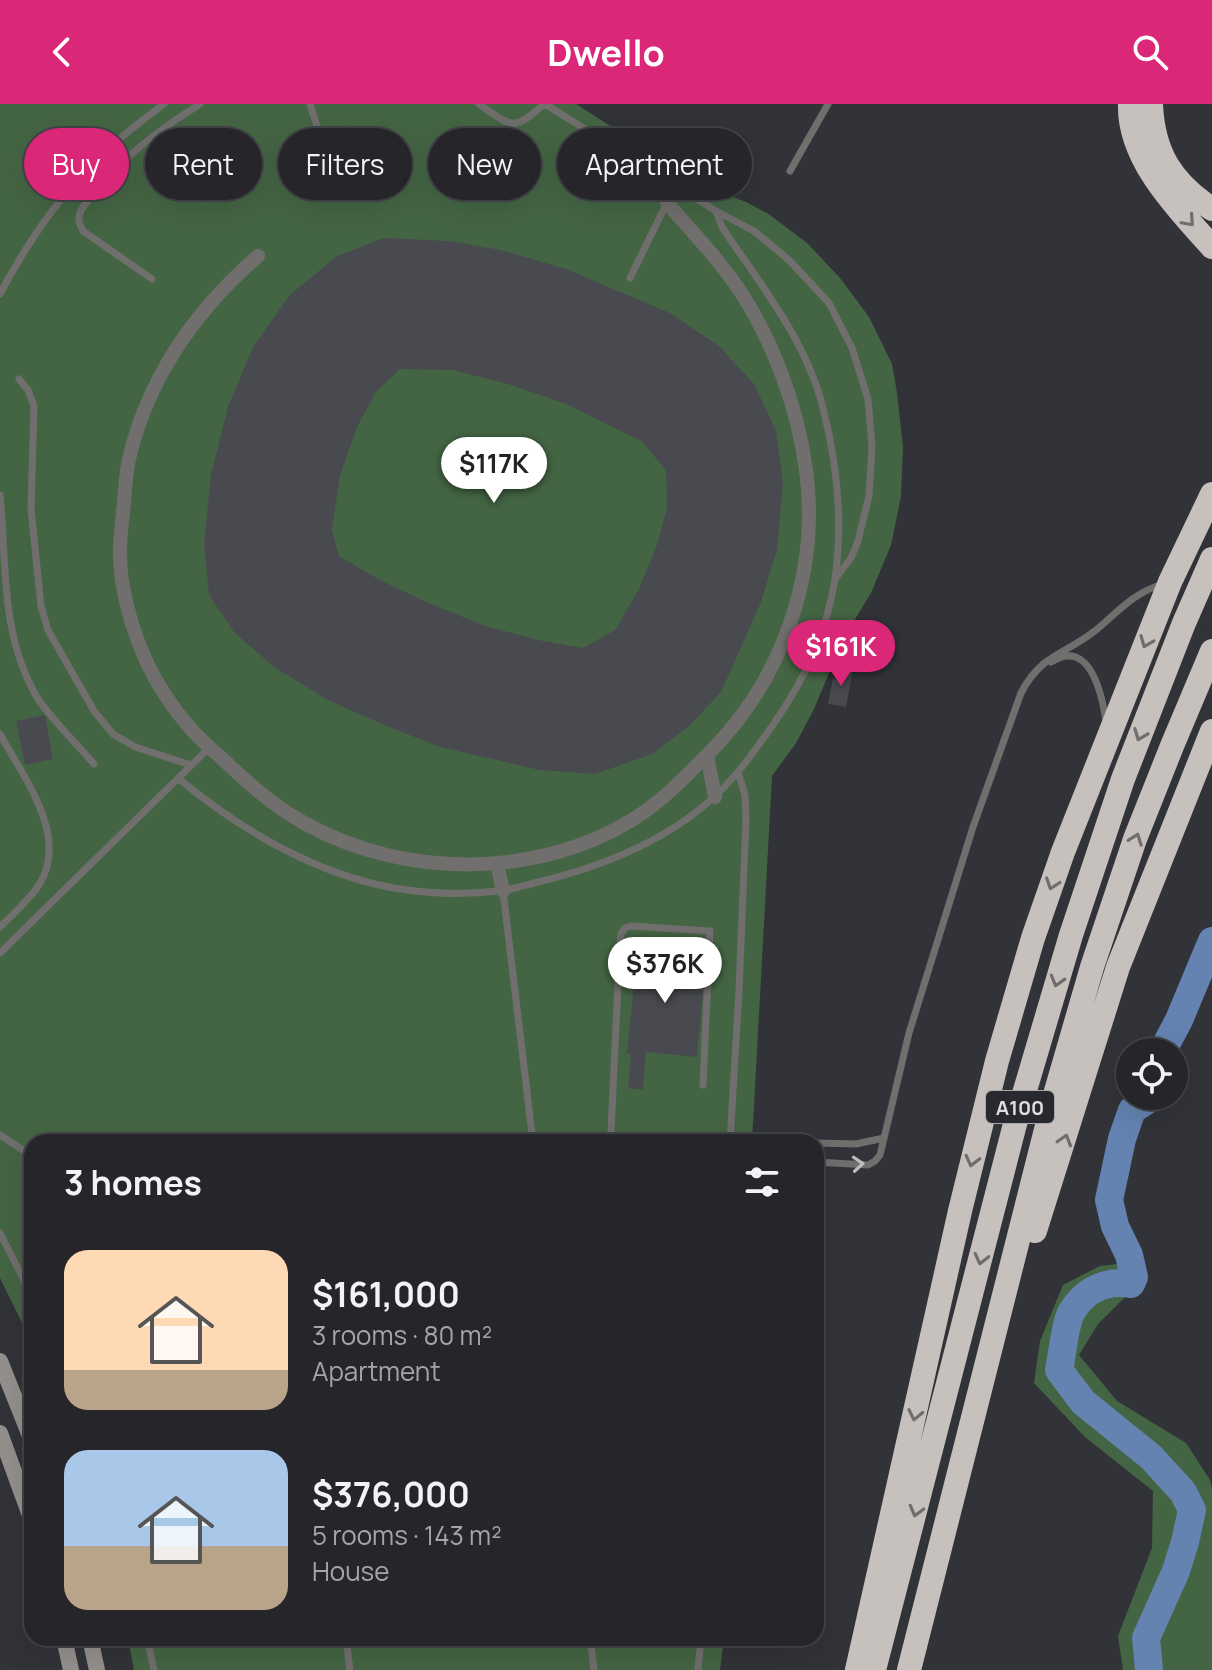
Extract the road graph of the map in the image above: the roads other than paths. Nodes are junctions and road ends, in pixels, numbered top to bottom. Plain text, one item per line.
1 (164, 104) edge
2 (200, 104) edge
3 (310, 104) edge
4 (479, 104) edge
5 (544, 104) edge
6 (828, 104) edge
7 (1130, 104) edge
8 (1151, 104) edge
9 (318, 128) edge
10 (582, 128) edge
11 (790, 171) dead end
12 (668, 200) edge
13 (698, 200) edge
14 (667, 203) junction
15 (1212, 209) edge
16 (716, 211) junction
17 (1212, 247) edge
18 (258, 256) dead end
19 (630, 278) dead end
20 (152, 279) dead end
21 (0, 294) edge
22 (19, 379) dead end
23 (1212, 476) edge
24 (1212, 494) edge
25 (0, 495) edge
26 (1212, 559) edge
27 (835, 579) junction
28 (1170, 582) junction
29 (1212, 651) edge
30 (1032, 674) junction
31 (1212, 731) edge
32 (0, 734) edge
33 (1109, 737) junction
34 (209, 748) junction
35 (707, 755) junction
36 (94, 764) dead end
37 (191, 765) junction
38 (738, 772) junction
39 (178, 778) junction
40 (715, 797) junction
41 (497, 863) junction
42 (503, 891) junction
43 (0, 927) edge
44 (0, 953) edge
45 (703, 1085) dead end
46 (532, 1134) edge
47 (612, 1134) edge
48 (730, 1134) edge
49 (0, 1135) edge
50 (884, 1138) junction
51 (824, 1143) edge
52 (24, 1151) edge
53 (824, 1163) edge
54 (0, 1233) edge
55 (24, 1280) edge
56 (0, 1361) edge
57 (985, 1373) junction
58 (24, 1421) edge
59 (0, 1433) edge
60 (24, 1499) edge
61 (66, 1646) edge
62 (92, 1646) edge
63 (149, 1646) edge
64 (347, 1646) edge
65 (591, 1646) edge
66 (700, 1646) edge
67 (71, 1670) edge
68 (97, 1670) edge
69 (154, 1670) edge
70 (350, 1670) edge
71 (594, 1670) edge
72 (698, 1670) edge
73 (857, 1670) edge
74 (874, 1670) edge
75 (909, 1670) edge

1 - 21 lane
2 - 20 lane
3 - 9 lane
4 - 5 lane
5 - 10 lane
6 - 11 lane
7 -> 17 highway
8 - 15 highway
12 - 14 lane
13 - 16 lane
14 - 19 lane
14 - 35 street
16 - 27 lane
16 - 27 lane
18 - 34 street
22 - 37 lane
23 - 28 highway
24 - 28 highway
25 - 36 lane
26 -> 74 highway, A100
27 - 38 lane
28 - 30 lane
28 -> 33 highway
57 -> 29 highway, A100
30 - 33 lane
30 - 50 lane
57 -> 31 highway
32 - 43 lane
33 -> 73 highway
34 - 37 lane
34 - 41 street
35 - 40 street
35 - 41 street
37 - 39 lane
38 - 40 lane
38 - 48 lane
39 - 42 lane
39 - 44 lane
40 - 42 lane
41 - 42 street
42 - 46 lane
45 - 47 lane
49 - 52 lane
50 - 51 lane
53 -> 50 lane
54 - 55 lane
56 - 58 main road
57 - 75 highway, A100
59 - 60 main road
61 - 67 main road
62 - 68 main road
63 - 69 lane
64 - 70 lane
65 - 71 lane
66 - 72 lane

